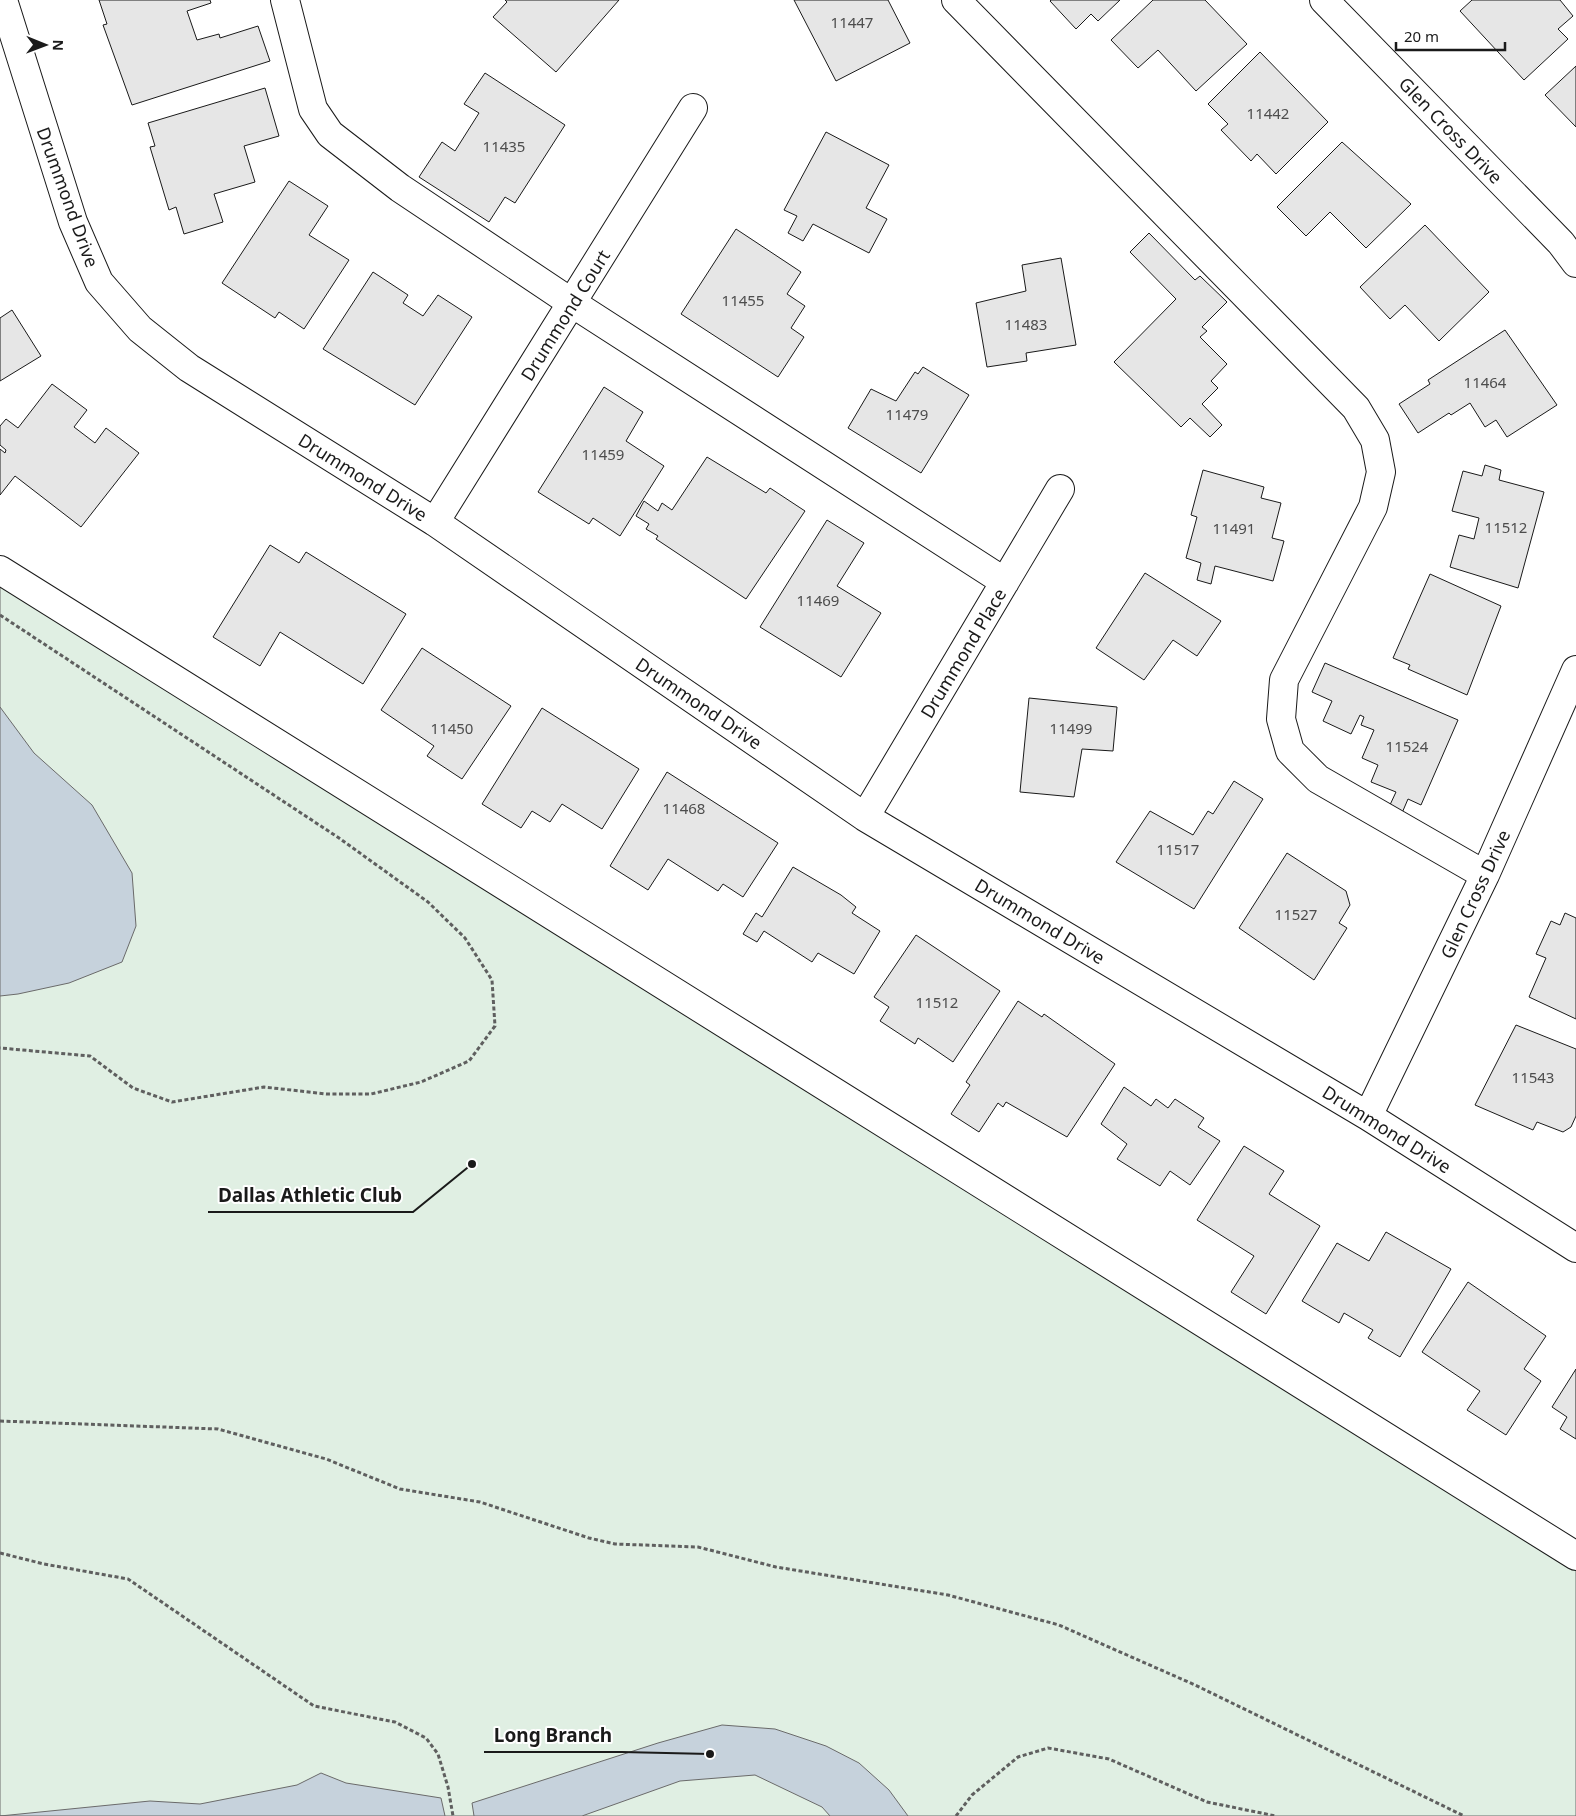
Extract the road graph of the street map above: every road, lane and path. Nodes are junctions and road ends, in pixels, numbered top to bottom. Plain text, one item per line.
1 (3, 0) edge
2 (285, 0) edge
3 (956, 0) edge
4 (1324, 0) edge
5 (693, 108) dead end
6 (1576, 263) edge
7 (572, 303) junction
8 (1060, 489) dead end
9 (436, 522) junction
10 (0, 570) edge
11 (1005, 582) junction
12 (0, 615) edge
13 (1576, 670) edge
14 (865, 817) junction
15 (1485, 875) junction
16 (0, 1048) edge
17 (1368, 1116) junction
18 (1576, 1248) edge
19 (0, 1421) edge
20 (0, 1553) edge
21 (1576, 1556) edge
22 (453, 1816) edge
23 (956, 1816) edge
24 (1276, 1816) edge
25 (1464, 1816) edge

1 - 9 street, Drummond Drive
2 - 7 street
3 - 15 street
4 - 6 street, Glen Cross Drive
5 - 7 street, Drummond Court
7 - 9 street, Drummond Court
7 - 11 street
8 - 11 street, Drummond Place
9 - 14 street, Drummond Drive
10 - 21 street
11 - 14 street, Drummond Place
12 - 16 path
13 - 15 street, Glen Cross Drive
14 - 17 street, Drummond Drive
15 - 17 street, Glen Cross Drive
17 - 18 street, Drummond Drive
19 - 25 path
20 - 22 path
23 - 24 path

